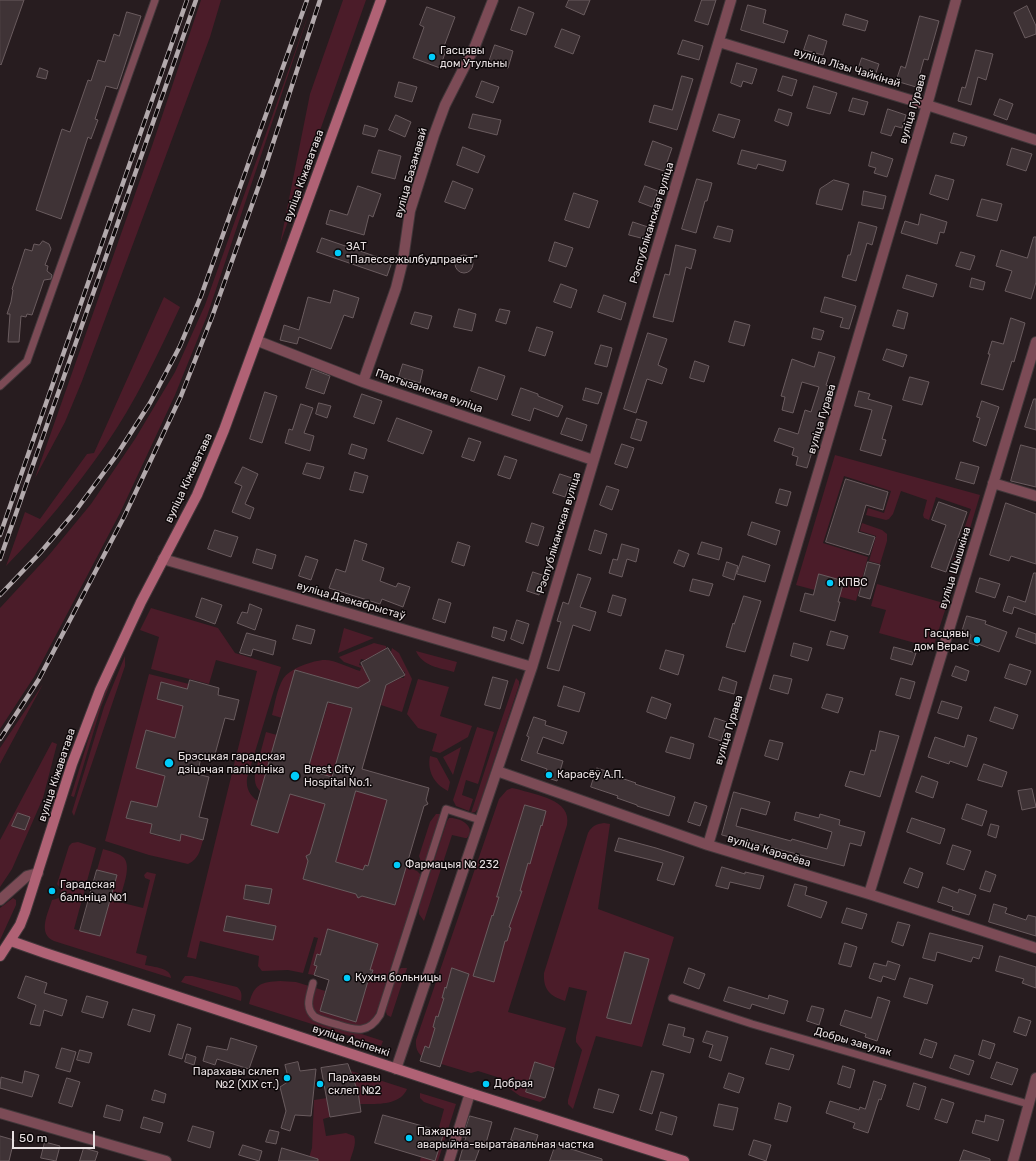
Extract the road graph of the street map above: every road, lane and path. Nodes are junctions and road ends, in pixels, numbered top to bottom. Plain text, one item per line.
1 (156, 0) edge
2 (380, 0) edge
3 (493, 0) edge
4 (731, 0) edge
5 (956, 0) edge
6 (718, 42) junction
7 (927, 105) junction
8 (1036, 140) edge
9 (258, 341) junction
10 (1036, 342) edge
11 (363, 382) junction
12 (0, 386) edge
13 (593, 460) junction
14 (993, 483) junction
15 (1036, 496) edge
16 (163, 559) junction
17 (532, 668) junction
18 (497, 771) junction
19 (480, 820) junction
20 (708, 844) junction
21 (38, 873) junction
22 (869, 894) junction
23 (0, 900) edge
24 (11, 941) junction
25 (1036, 948) edge
26 (0, 956) edge
27 (313, 983) dead end
28 (672, 998) dead end
29 (396, 1069) junction
30 (1036, 1078) edge
31 (470, 1093) junction
32 (1028, 1104) junction
33 (0, 1113) edge
34 (166, 1161) edge
35 (449, 1161) edge
36 (684, 1161) edge
37 (1013, 1161) edge

1 - 12 lane
2 - 9 main road, вуліца Кіжаватава
3 - 11 street, вуліца Базанавай
4 - 6 street, Рэспубліканская вуліца
5 - 7 street, вуліца Гурава
6 - 7 street, вуліца Лізы Чайкінай
6 - 13 street, Рэспубліканская вуліца
7 - 8 street, вуліца Лізы Чайкінай
7 - 20 street, вуліца Гурава
9 - 11 street, Партызанская вуліца
9 - 16 main road, вуліца Кіжаватава
10 - 14 street, вуліца Шышкіна
11 - 13 street, Партызанская вуліца
13 - 17 street, Рэспубліканская вуліца
14 - 15 street
14 - 22 street, вуліца Шышкіна
16 - 17 street, вуліца Дзекабрыстаў
16 - 21 main road, вуліца Кіжаватава
17 - 18 street, Рэспубліканская вуліца
18 - 19 street, Рэспубліканская вуліца
18 - 20 street, вуліца Карасёва
19 - 27 lane
19 - 29 street, Рэспубліканская вуліца
20 - 22 street, вуліца Карасёва
21 - 23 street
21 - 24 main road, вуліца Кіжаватава
22 - 25 street, вуліца Карасёва
24 - 26 main road, вуліца Кіжаватава
24 - 29 main road, вуліца Асіпенкі
28 - 32 lane, Добры завулак
29 - 31 main road, вуліца Асіпенкі
30 - 32 street
31 - 35 street
31 - 36 main road, вуліца Асіпенкі
32 - 37 street
33 - 34 street

